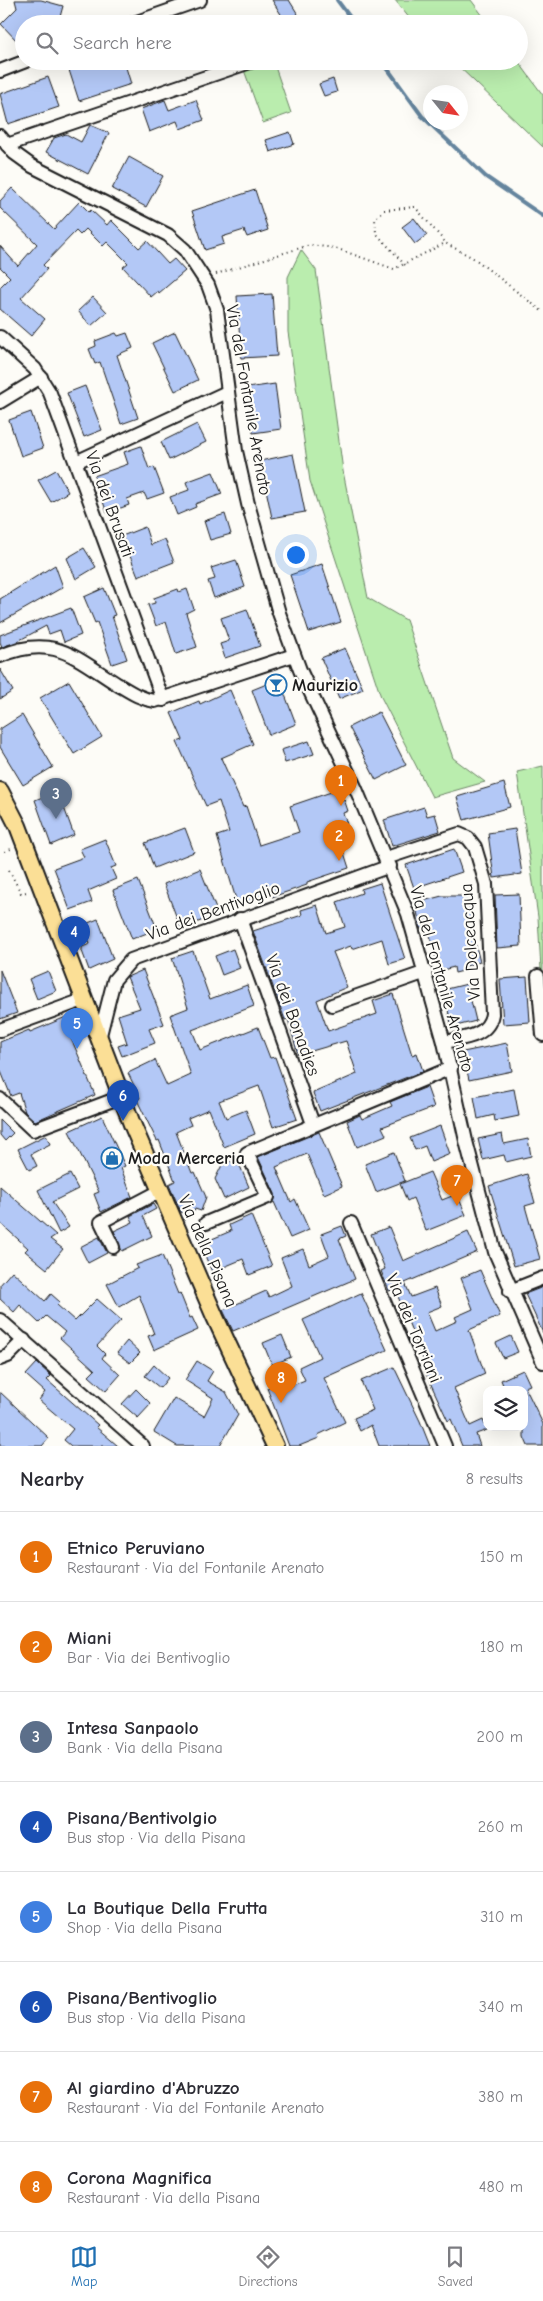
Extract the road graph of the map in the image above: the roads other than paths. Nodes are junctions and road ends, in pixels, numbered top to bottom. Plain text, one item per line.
1 (200, 0) edge
2 (157, 15) edge
3 (15, 65) edge
4 (225, 70) edge
5 (0, 71) edge
6 (3, 141) edge
7 (0, 337) edge
8 (41, 377) junction
9 (227, 392) junction
10 (0, 402) edge
11 (76, 462) junction
12 (294, 655) junction
13 (0, 656) edge
14 (163, 700) junction
15 (0, 791) edge
16 (388, 862) junction
17 (240, 919) junction
18 (426, 972) junction
19 (538, 976) dead end
20 (83, 1000) junction
21 (332, 1005) dead end
22 (0, 1030) edge
23 (543, 1035) edge
24 (98, 1039) junction
25 (444, 1042) junction
26 (451, 1068) junction
27 (121, 1097) junction
28 (0, 1098) edge
29 (314, 1124) junction
30 (160, 1191) junction
31 (206, 1223) dead end
32 (350, 1223) dead end
33 (113, 1247) dead end
34 (543, 1278) edge
35 (510, 1291) junction
36 (0, 1320) edge
37 (24, 1340) junction
38 (1, 1358) edge
39 (543, 1362) edge
40 (144, 1446) edge
41 (275, 1446) edge
42 (445, 1446) edge

1 - 2 street
3 - 5 street
4 - 6 street
6 - 9 street, Via del Fontanile Arenato
7 - 8 street, Via dei Brusati
8 - 10 street
8 - 11 street, Via dei Brusati
9 - 11 street
9 - 12 street, Via del Fontanile Arenato
11 - 14 street, Via dei Brusati
12 - 14 street
12 - 16 street, Via del Fontanile Arenato
13 - 14 street
15 - 20 main road, Via della Pisana
16 - 17 street, Via dei Bentivoglio
16 - 18 street, Via del Fontanile Arenato
16 - 25 street, Via Dolceacqua
17 - 24 street, Via dei Bentivoglio
17 - 29 street, Via dei Bonadies
18 - 21 street
18 - 25 street, Via del Fontanile Arenato
19 - 23 street
20 - 22 street
20 - 24 main road, Via della Pisana
24 - 27 main road, Via della Pisana
25 - 26 street, Via del Fontanile Arenato
26 - 29 street
26 - 35 street, Via del Fontanile Arenato
27 - 28 street
27 - 30 main road, Via della Pisana
29 - 31 street
30 - 33 street
30 - 41 main road, Via della Pisana
32 - 42 street, Via dei Torriani
34 - 35 street
35 - 39 street, Via del Fontanile Arenato
36 - 37 street
37 - 38 street
37 - 40 street

